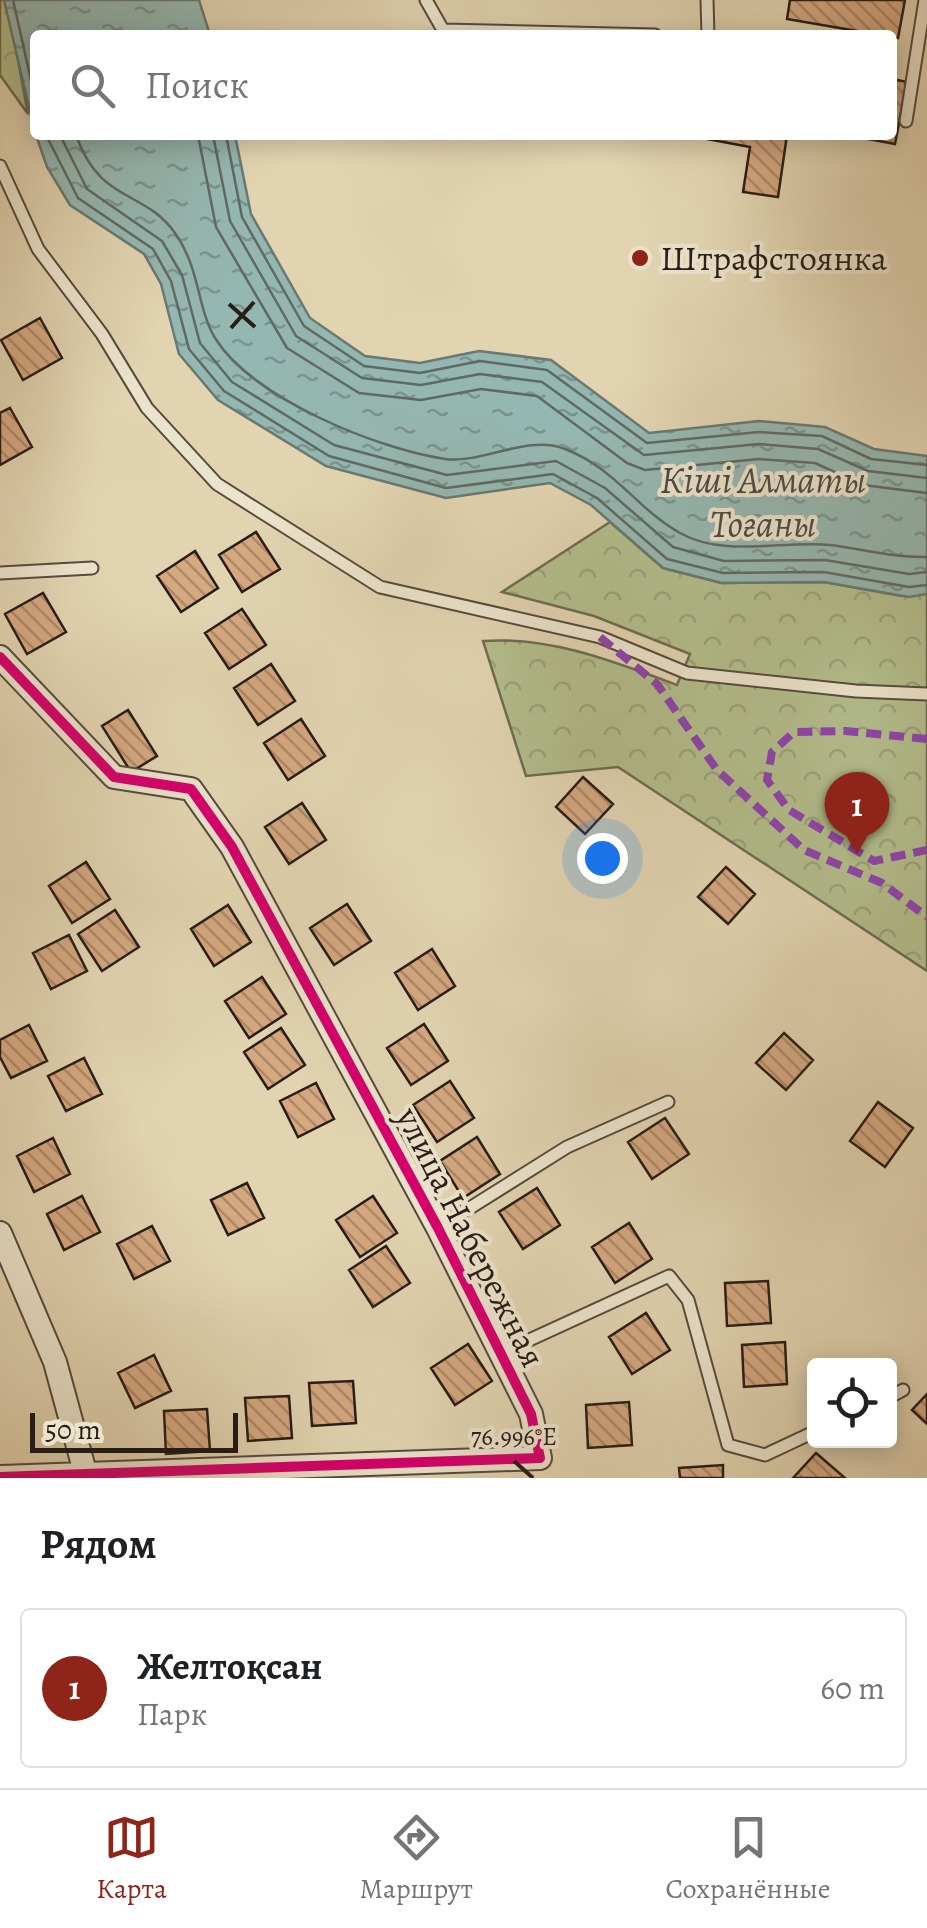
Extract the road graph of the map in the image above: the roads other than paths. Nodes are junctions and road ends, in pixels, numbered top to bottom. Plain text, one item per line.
1 (426, 0) edge
2 (707, 0) edge
3 (925, 0) edge
4 (443, 30) edge
5 (708, 30) edge
6 (906, 121) dead end
7 (0, 166) edge
8 (92, 568) dead end
9 (0, 573) edge
10 (0, 657) edge
11 (927, 694) edge
12 (668, 1102) dead end
13 (438, 1228) junction
14 (0, 1233) edge
15 (500, 1353) junction
16 (903, 1390) dead end
17 (897, 1393) edge
18 (807, 1435) edge
19 (336, 1470) edge
20 (85, 1472) junction
21 (0, 1477) edge

1 - 4 lane
2 - 5 lane
3 - 6 lane
7 - 11 lane
8 - 9 lane
10 - 13 street, улица Набережная
12 - 13 lane
13 - 15 street, улица Набережная
14 - 20 street
15 - 18 lane
15 - 19 street, улица Набережная
16 - 17 lane
19 - 20 street, улица Набережная
20 - 21 street, улица Набережная

